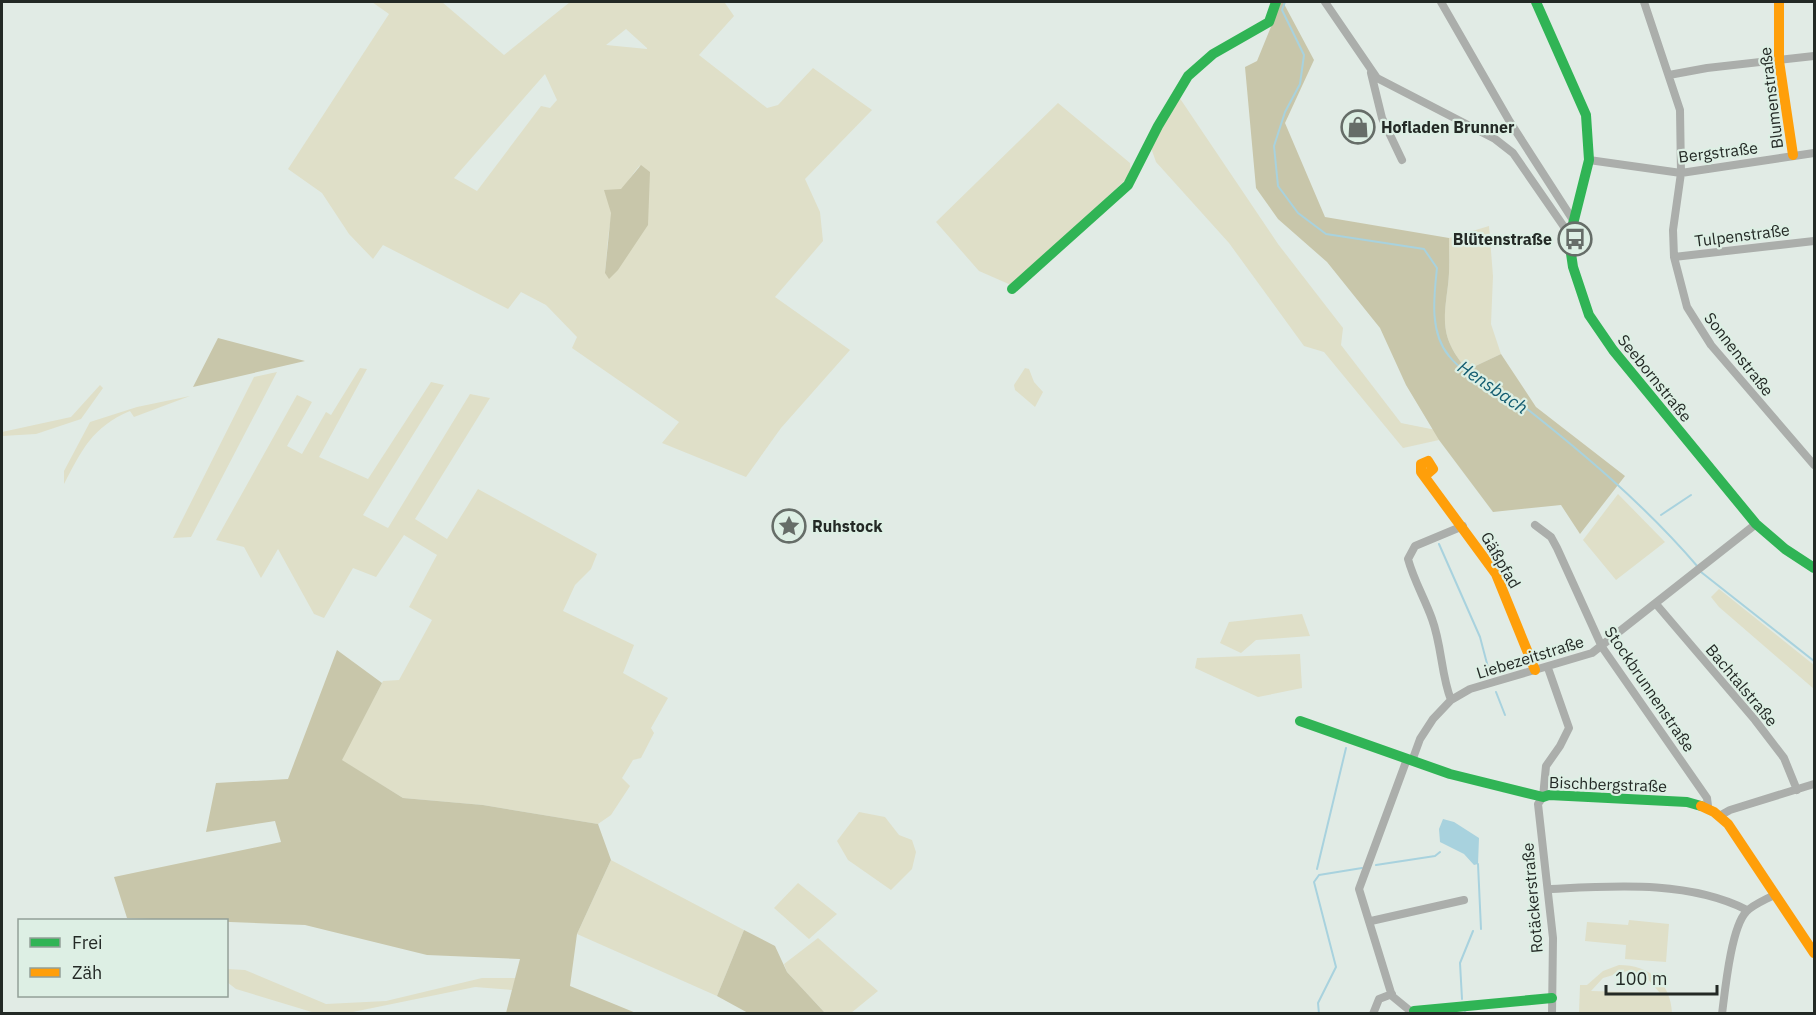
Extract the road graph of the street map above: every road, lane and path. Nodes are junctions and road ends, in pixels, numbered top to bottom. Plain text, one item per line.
1 (1276, 2) edge
2 (1325, 2) edge
3 (1441, 2) edge
4 (1536, 2) edge
5 (1644, 2) edge
6 (1779, 2) edge
7 (1815, 56) edge
8 (1779, 61) junction
9 (1371, 73) junction
10 (1669, 75) junction
11 (1815, 153) edge
12 (1793, 155) junction
13 (1401, 160) dead end
14 (1589, 160) junction
15 (1681, 173) junction
16 (1572, 220) junction
17 (1569, 234) junction
18 (1815, 241) edge
19 (1674, 257) junction
20 (1012, 289) dead end
21 (1815, 465) edge
22 (1426, 474) dead end
23 (1756, 524) junction
24 (1535, 525) dead end
25 (1463, 526) junction
26 (1815, 568) edge
27 (1656, 604) junction
28 (1602, 647) junction
29 (1548, 668) junction
30 (1535, 670) junction
31 (1451, 700) junction
32 (1300, 721) dead end
33 (1410, 760) junction
34 (1815, 784) edge
35 (1797, 790) junction
36 (1543, 797) junction
37 (1708, 806) junction
38 (1721, 815) junction
39 (1549, 889) junction
40 (1774, 895) junction
41 (1464, 900) dead end
42 (1747, 910) junction
43 (1371, 921) junction
44 (1815, 953) edge
45 (1392, 994) junction
46 (1552, 998) junction
47 (1414, 1012) edge
48 (1372, 1014) edge
49 (1552, 1014) edge
50 (1722, 1014) edge

1 - 20 street
2 - 9 street
3 - 16 street
4 - 14 street
5 - 10 street, Sonnenstraße
6 - 8 street, Blumenstraße
7 - 8 street
8 - 10 street
8 - 12 street, Blumenstraße
9 - 13 street
9 - 17 street
10 - 15 street, Sonnenstraße
11 - 12 street, Bergstraße
12 - 15 street, Bergstraße
14 - 15 street, Bergstraße
14 - 16 street, Seebornstraße
15 - 19 street, Sonnenstraße
16 - 17 street, Seebornstraße
17 - 23 street, Seebornstraße
18 - 19 street, Tulpenstraße
19 - 21 street, Sonnenstraße
22 - 25 street, Gäßpfad
23 - 26 street, Seebornstraße
23 - 27 street, Liebezeitstraße
24 - 28 street, Stockbrunnenstraße
25 - 30 street, Gäßpfad
25 - 31 street
27 - 28 street, Liebezeitstraße
27 - 35 street, Bachtalstraße
28 - 29 street, Liebezeitstraße
28 - 37 street, Stockbrunnenstraße
29 - 30 street, Liebezeitstraße
29 - 36 street, Rotäckerstraße
30 - 31 street, Liebezeitstraße
31 - 33 street, Liebezeitstraße
32 - 33 street, Bischbergstraße
33 - 36 street, Bischbergstraße
33 - 43 street, Liebezeitstraße
34 - 35 street
35 - 38 street
36 - 37 street, Bischbergstraße
36 - 39 street, Rotäckerstraße
37 - 38 street, Bischbergstraße
38 - 40 street, Bischbergstraße
39 - 42 street
39 - 46 street, Rotäckerstraße
40 - 42 street
40 - 44 street, Bischbergstraße
41 - 43 street
42 - 50 street
43 - 45 street, Liebezeitstraße
45 - 47 street
45 - 48 street
46 - 47 street
46 - 49 street, Rotäckerstraße

